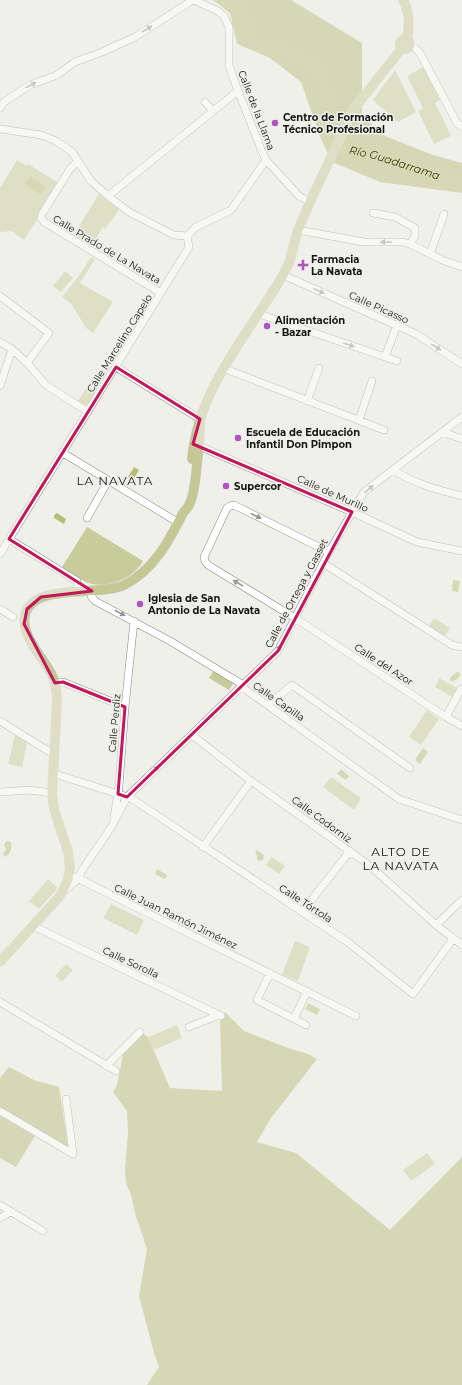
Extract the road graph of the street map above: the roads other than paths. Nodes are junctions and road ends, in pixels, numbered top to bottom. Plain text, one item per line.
1 (194, 0) edge
2 (403, 0) edge
3 (406, 44) junction
4 (238, 91) junction
5 (205, 102) dead end
6 (0, 108) edge
7 (213, 111) junction
8 (462, 127) edge
9 (0, 129) edge
10 (266, 160) junction
11 (78, 161) junction
12 (108, 196) junction
13 (310, 202) junction
14 (374, 212) dead end
15 (444, 214) dead end
16 (298, 230) junction
17 (187, 236) junction
18 (410, 244) junction
19 (430, 254) junction
20 (462, 267) edge
21 (283, 275) junction
22 (161, 293) junction
23 (0, 296) edge
24 (259, 314) junction
25 (397, 325) junction
26 (0, 342) edge
27 (12, 349) junction
28 (385, 357) junction
29 (397, 361) dead end
30 (27, 363) junction
31 (462, 364) edge
32 (116, 367) junction
33 (223, 368) junction
34 (319, 368) dead end
35 (372, 381) dead end
36 (0, 386) edge
37 (307, 400) junction
38 (88, 412) junction
39 (462, 417) edge
40 (200, 419) junction
41 (359, 420) junction
42 (384, 430) dead end
43 (196, 431) junction
44 (442, 432) junction
45 (462, 439) edge
46 (199, 446) junction
47 (62, 453) junction
48 (393, 470) junction
49 (190, 478) junction
50 (108, 481) junction
51 (462, 496) edge
52 (187, 508) junction
53 (352, 512) junction
54 (87, 518) dead end
55 (179, 523) junction
56 (0, 538) edge
57 (8, 541) junction
58 (462, 551) edge
59 (329, 552) junction
60 (0, 554) edge
61 (323, 563) junction
62 (91, 591) junction
63 (79, 592) junction
64 (0, 609) edge
65 (13, 617) dead end
66 (295, 618) junction
67 (134, 621) junction
68 (462, 647) edge
69 (55, 683) junction
70 (242, 687) junction
71 (462, 690) edge
72 (268, 705) junction
73 (125, 707) junction
74 (446, 717) junction
75 (0, 721) edge
76 (462, 726) edge
77 (192, 735) junction
78 (53, 754) junction
79 (410, 768) dead end
80 (52, 773) junction
81 (251, 780) junction
82 (0, 792) edge
83 (52, 793) junction
84 (118, 794) junction
85 (127, 797) junction
86 (462, 820) edge
87 (112, 826) junction
88 (203, 847) junction
89 (350, 852) junction
90 (74, 875) junction
91 (462, 900) edge
92 (302, 912) junction
93 (436, 925) junction
94 (33, 926) junction
95 (453, 939) junction
96 (462, 945) edge
97 (0, 962) edge
98 (270, 973) junction
99 (307, 991) junction
100 (0, 1002) edge
101 (356, 1016) dead end
102 (294, 1019) junction
103 (306, 1024) dead end
104 (189, 1027) dead end
105 (140, 1032) dead end
106 (106, 1066) junction
107 (116, 1071) dead end
108 (66, 1098) dead end
109 (0, 1111) edge
110 (0, 1206) edge
111 (10, 1212) junction
112 (0, 1218) edge
113 (43, 1231) dead end

1 - 4 street, Calle de la Llama
6 -> 1 street
2 - 3 main road
3 - 8 street
3 - 13 main road
4 - 7 street
4 - 10 street, Calle de la Llama
5 - 7 street
7 - 12 street
9 - 11 street
10 - 13 street, Calle de la Llama
10 - 17 street
11 - 12 street
11 - 22 street, Calle Prado de La Navata
12 - 17 street
13 - 16 main road
14 - 18 street
15 - 19 street
18 -> 16 street
16 - 21 main road
17 - 22 street, Calle Marcelino Capelo
18 - 19 street
19 - 20 street
21 - 24 main road
21 -> 25 street, Calle Picasso
22 - 32 street, Calle Marcelino Capelo
23 - 30 street
24 -> 28 street
24 - 33 main road
25 - 28 street
25 -> 31 street, Calle Picasso
26 - 27 street
27 - 30 street
27 - 36 street
28 - 29 street
30 - 38 street
32 - 38 street, Calle Marcelino Capelo
32 - 40 street
33 - 37 street
33 - 40 main road
34 - 37 street
35 - 41 street
37 - 41 street
38 - 47 street, Calle Marcelino Capelo
39 - 44 street, Calle de Ortega y Gasset
40 - 43 main road
40 - 46 main road
41 - 42 street
43 - 46 main road
43 - 49 main road
44 - 45 street
44 - 48 street, Calle de Ortega y Gasset
46 - 49 main road
46 - 52 main road
46 - 53 street, Calle de Murillo
47 - 50 street
47 - 57 street, Calle Marcelino Capelo
48 - 51 street
53 -> 48 street, Calle de Ortega y Gasset
49 - 52 main road
50 - 54 street
50 - 55 street
52 - 55 main road
53 - 58 street, Calle de Murillo
53 - 59 street, Calle de Ortega y Gasset
55 - 62 main road
56 - 57 street
57 - 60 street, Calle Marcelino Capelo
57 - 63 street
59 - 61 street, Calle de Ortega y Gasset
66 -> 59 street, Calle del Azor
61 - 66 street, Calle de Ortega y Gasset
61 - 68 street
62 - 63 main road
62 -> 67 street, Calle Capilla
63 - 69 main road
64 - 65 street
70 -> 66 street, Calle de Ortega y Gasset
66 - 74 street, Calle del Azor
67 - 70 street, Calle Capilla
67 - 73 street, Calle Perdiz
69 - 73 street
69 - 78 main road
70 - 72 street, Calle Capilla
70 - 77 street, Calle de Ortega y Gasset
71 - 74 street
72 - 79 street
72 - 86 street, Calle Capilla
73 - 84 street, Calle Perdiz
74 - 76 street, Calle del Azor
75 - 78 street
77 - 81 street, Calle Codorniz
85 -> 77 street, Calle de Ortega y Gasset
78 - 80 main road
80 - 83 main road
80 - 84 street, Calle Tórtola
81 - 88 street
81 - 89 street, Calle Codorniz
82 - 83 street
83 - 90 main road
84 - 85 street, Calle Tórtola
84 - 87 street, Calle Perdiz
85 - 87 street, Calle Perdiz
85 - 88 street, Calle Tórtola
87 - 90 street, Calle Perdiz
88 - 92 street, Calle Tórtola
89 - 92 street
89 - 93 street, Calle Codorniz
90 - 94 main road
90 - 98 street, Calle Juan Ramón Jiménez
91 - 93 street
92 - 95 street, Calle Tórtola
93 - 95 street, Calle Codorniz
94 - 97 main road
94 - 104 street, Calle Sorolla
95 - 96 street, Calle Codorniz
98 - 99 street, Calle Juan Ramón Jiménez
98 - 102 street
99 - 101 street, Calle Juan Ramón Jiménez
99 - 102 street
100 - 106 street
102 - 103 street
105 - 106 street
106 - 107 street
108 - 109 street
110 - 111 street
111 - 112 street
111 - 113 street

